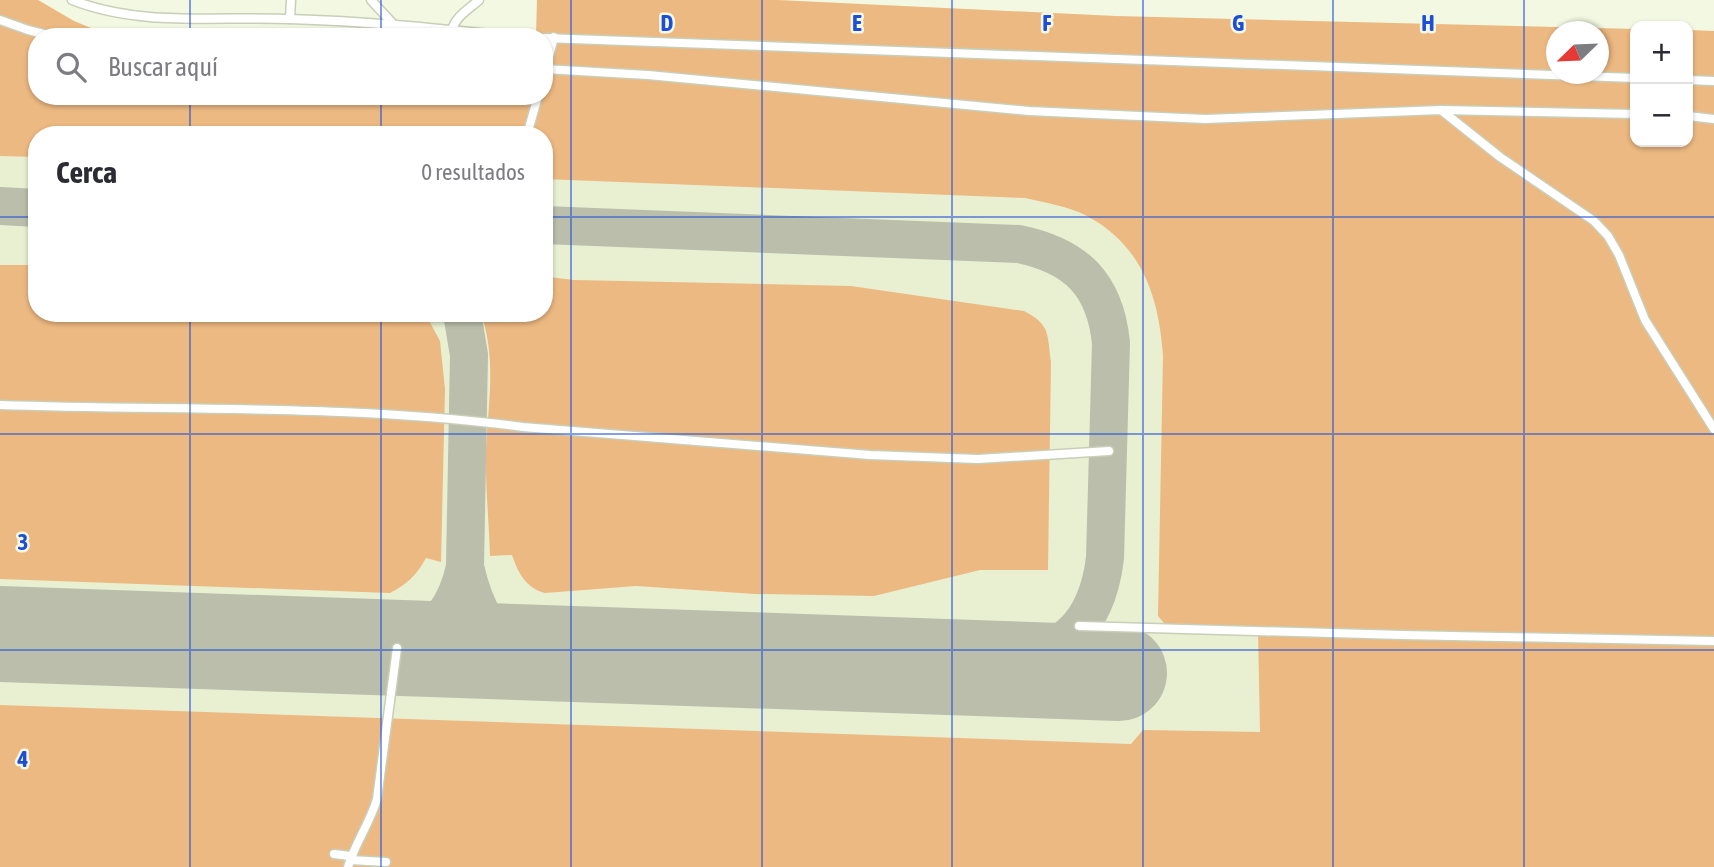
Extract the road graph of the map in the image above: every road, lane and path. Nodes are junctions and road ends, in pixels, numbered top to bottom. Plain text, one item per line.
1 (72, 0) edge
2 (291, 0) edge
3 (372, 0) edge
4 (479, 0) edge
5 (290, 19) junction
6 (0, 20) edge
7 (394, 25) junction
8 (429, 28) edge
9 (453, 28) edge
10 (28, 30) edge
11 (553, 37) edge
12 (553, 72) edge
13 (1630, 78) edge
14 (1693, 80) edge
15 (1714, 81) edge
16 (535, 105) edge
17 (1441, 110) junction
18 (1630, 114) edge
19 (1693, 117) edge
20 (1714, 119) edge
21 (530, 126) edge
22 (0, 405) edge
23 (1714, 429) edge
24 (1109, 452) dead end
25 (1079, 626) dead end
26 (1714, 641) edge
27 (397, 648) dead end
28 (334, 854) dead end
29 (349, 861) edge
30 (386, 862) dead end

1 - 5 lane
2 - 5 lane
3 - 7 lane
4 - 9 lane
5 - 7 lane
6 - 10 lane
7 - 8 lane
11 - 13 lane
12 - 17 lane
14 - 15 lane
16 - 21 lane
17 - 18 lane
17 - 23 lane
19 - 20 lane
22 - 24 lane
25 - 26 lane
27 - 29 lane
28 - 29 lane
29 - 30 lane

